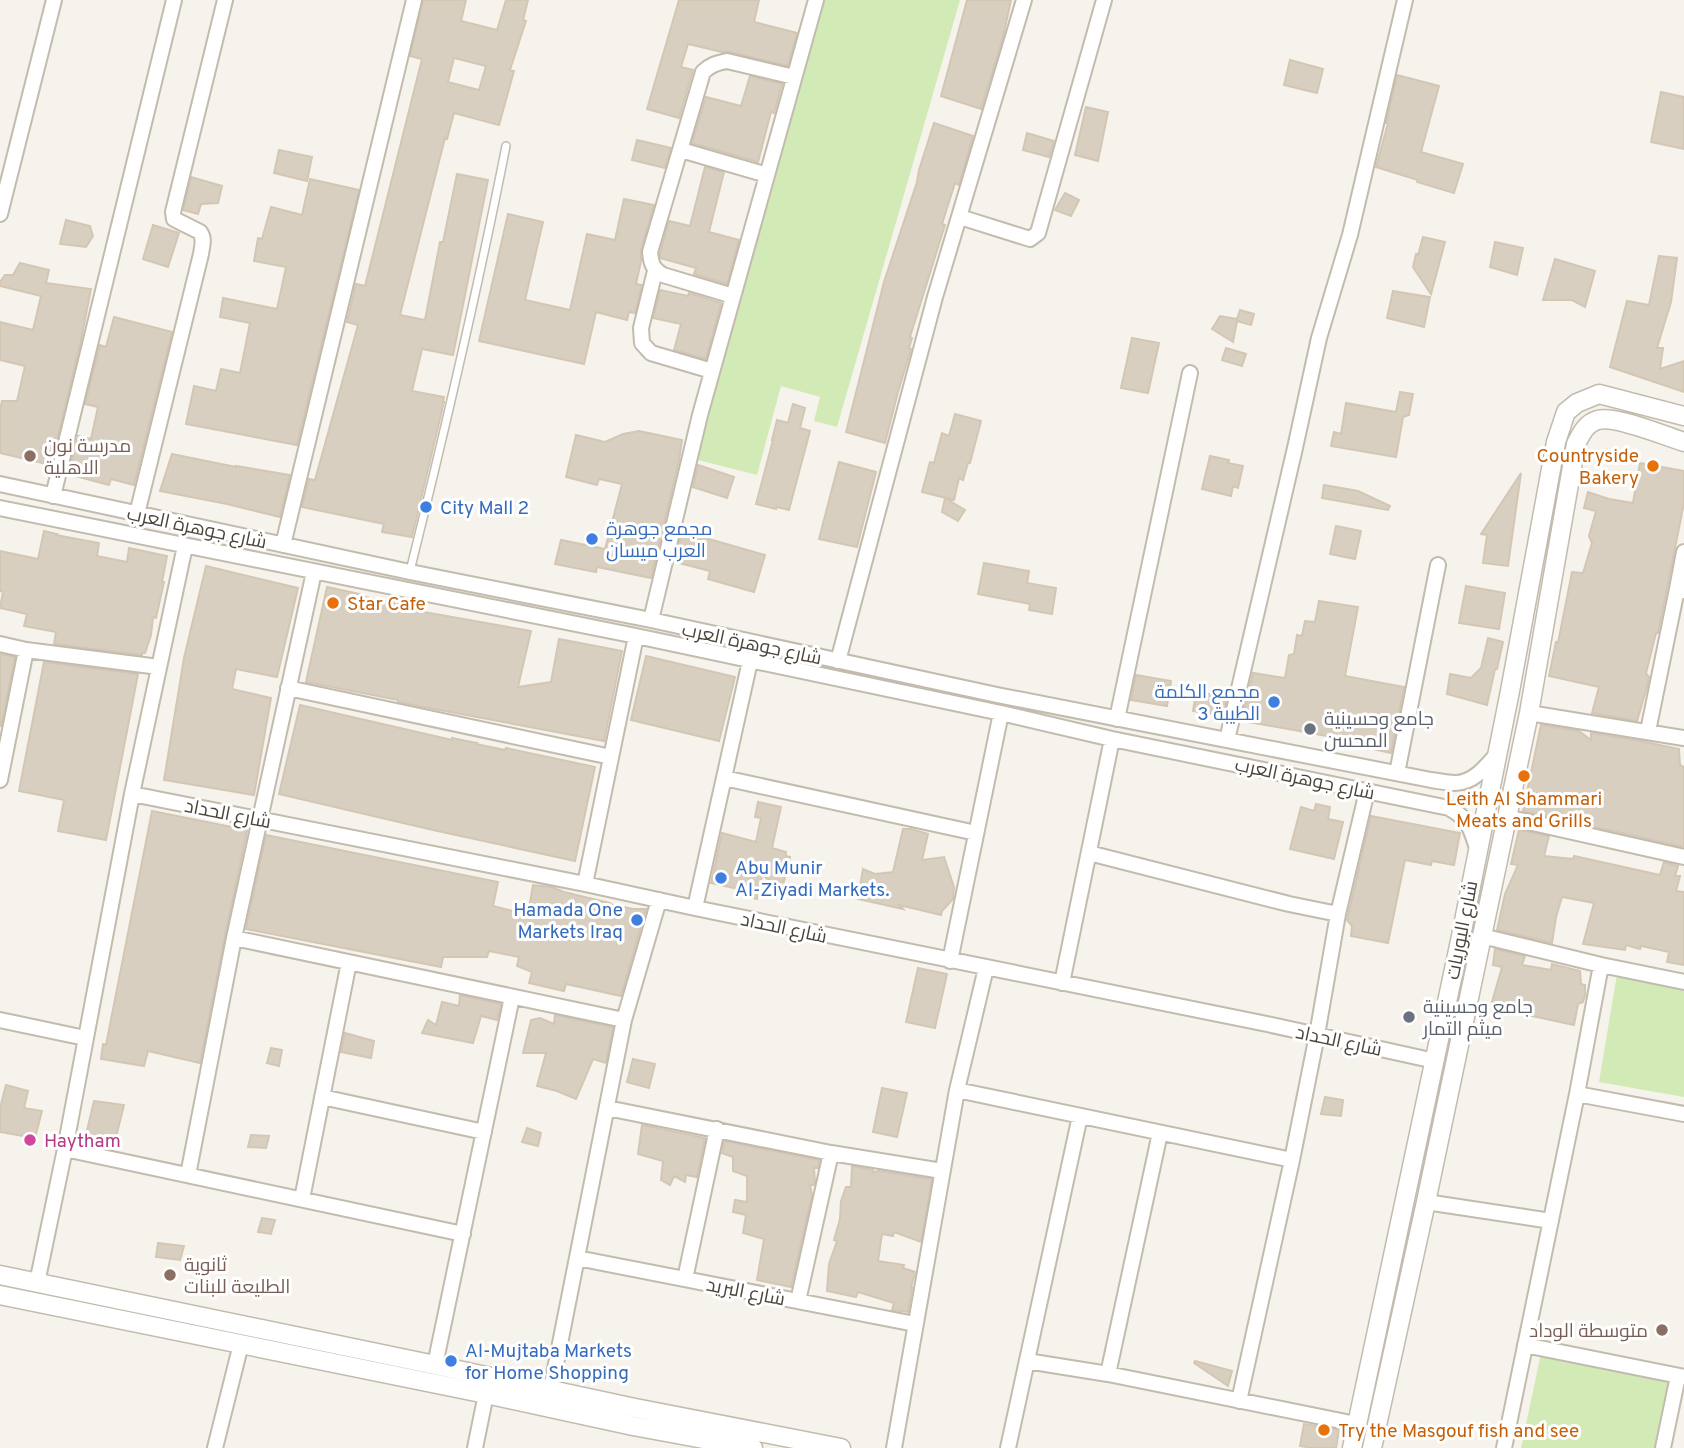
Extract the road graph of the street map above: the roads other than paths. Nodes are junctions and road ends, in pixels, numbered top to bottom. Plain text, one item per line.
1 (54, 0) edge
2 (174, 0) edge
3 (225, 0) edge
4 (414, 0) edge
5 (816, 0) edge
6 (1024, 0) edge
7 (1104, 0) edge
8 (1405, 0) edge
9 (794, 77) junction
10 (506, 146) dead end
11 (681, 149) junction
12 (767, 175) junction
13 (0, 214) edge
14 (960, 217) junction
15 (655, 271) junction
16 (733, 296) junction
17 (712, 370) junction
18 (1190, 373) dead end
19 (1684, 416) edge
20 (1684, 442) edge
21 (0, 484) edge
22 (53, 496) junction
23 (0, 508) edge
24 (137, 514) junction
25 (1538, 542) junction
26 (1559, 542) junction
27 (283, 545) junction
28 (185, 546) junction
29 (1684, 552) edge
30 (1438, 565) dead end
31 (314, 572) junction
32 (410, 572) junction
33 (1529, 589) junction
34 (1551, 590) junction
35 (1680, 590) edge
36 (651, 620) junction
37 (636, 636) junction
38 (0, 644) edge
39 (26, 650) junction
40 (750, 661) junction
41 (838, 661) junction
42 (159, 667) junction
43 (288, 688) junction
44 (1001, 713) junction
45 (1529, 713) junction
46 (1117, 719) junction
47 (1648, 731) junction
48 (1684, 738) edge
49 (1112, 739) junction
50 (1227, 740) junction
51 (1497, 754) junction
52 (611, 757) junction
53 (1396, 773) junction
54 (724, 778) junction
55 (0, 780) edge
56 (1367, 791) junction
57 (132, 794) junction
58 (1506, 817) junction
59 (260, 820) junction
60 (976, 833) junction
61 (1478, 848) junction
62 (1089, 853) junction
63 (1684, 857) edge
64 (585, 884) junction
65 (659, 900) junction
66 (695, 908) junction
67 (1338, 914) junction
68 (1482, 936) junction
69 (234, 938) junction
70 (950, 961) junction
71 (349, 962) junction
72 (1601, 965) junction
73 (986, 968) junction
74 (1684, 982) edge
75 (1062, 983) junction
76 (512, 997) junction
77 (0, 1020) edge
78 (624, 1020) junction
79 (1317, 1035) junction
80 (85, 1038) junction
81 (1435, 1061) junction
82 (957, 1090) junction
83 (1577, 1094) junction
84 (322, 1097) junction
85 (607, 1108) junction
86 (1684, 1114) edge
87 (1080, 1116) junction
88 (716, 1129) junction
89 (484, 1132) junction
90 (1160, 1133) junction
91 (65, 1149) junction
92 (831, 1153) junction
93 (1292, 1160) junction
94 (942, 1171) junction
95 (188, 1175) junction
96 (302, 1199) junction
97 (1405, 1199) junction
98 (1426, 1202) junction
99 (1551, 1221) junction
100 (463, 1234) junction
101 (1396, 1240) junction
102 (1417, 1243) junction
103 (577, 1258) junction
104 (0, 1275) edge
105 (685, 1279) junction
106 (37, 1283) junction
107 (0, 1295) edge
108 (798, 1301) junction
109 (915, 1324) junction
110 (241, 1344) junction
111 (1525, 1345) junction
112 (1027, 1360) junction
113 (436, 1364) junction
114 (1108, 1374) junction
115 (1681, 1377) edge
116 (551, 1389) junction
117 (486, 1394) junction
118 (1239, 1401) junction
119 (634, 1417) junction
120 (1356, 1424) junction
121 (677, 1425) junction
122 (725, 1445) edge
123 (215, 1448) edge
124 (475, 1448) edge
125 (753, 1448) edge
126 (841, 1448) edge
127 (894, 1448) edge
128 (1008, 1448) edge
129 (1352, 1448) edge
130 (1372, 1448) edge
131 (1504, 1448) edge
132 (1663, 1448) edge

1 - 13 street
2 - 22 street
3 - 24 street
4 - 27 street
5 - 9 street
6 - 14 street
7 - 14 street
8 - 50 street
9 - 11 street
9 - 12 street
10 - 32 lane
11 - 12 street
11 - 15 street
12 - 16 street
14 - 41 street
15 - 16 street
15 - 17 street
16 - 17 street
17 - 36 street
18 - 46 street
19 - 25 street, شارع البوريات
20 - 26 street, شارع البوريات
21 - 22 street, شارع جوهرة العرب
22 - 24 street, شارع جوهرة العرب
23 - 28 street, شارع جوهرة العرب
24 - 27 street, شارع جوهرة العرب
25 - 26 street
25 - 33 street, شارع البوريات
26 - 34 street, شارع البوريات
27 - 32 street, شارع جوهرة العرب
28 - 31 street, شارع جوهرة العرب
28 - 42 street
29 - 35 street
30 - 53 street
31 - 37 street, شارع جوهرة العرب
31 - 43 street
32 - 36 street, شارع جوهرة العرب
33 - 34 street
33 - 51 street, شارع البوريات
34 - 45 street, شارع البوريات
35 - 47 street
36 - 41 street, شارع جوهرة العرب
37 - 40 street, شارع جوهرة العرب
37 - 52 street
38 - 39 street
39 - 42 street
39 - 55 street
40 - 44 street, شارع جوهرة العرب
40 - 54 street
41 - 46 street, شارع جوهرة العرب
42 - 57 street
43 - 52 street
43 - 59 street
44 - 49 street, شارع جوهرة العرب
44 - 60 street
45 - 47 street
45 - 58 street, شارع البوريات
46 - 50 street, شارع جوهرة العرب
47 - 48 street
49 - 56 street, شارع جوهرة العرب
49 - 62 street
50 - 53 street, شارع جوهرة العرب
51 - 53 street, شارع جوهرة العرب
51 - 61 street, شارع البوريات
52 - 64 street
54 - 60 street
54 - 66 street
56 - 61 street, شارع جوهرة العرب
56 - 67 street
57 - 59 street, شارع الحداد
57 - 80 street
58 - 63 street
58 - 68 street, شارع البوريات
59 - 64 street, شارع الحداد
59 - 69 street
60 - 70 street
61 - 81 street, شارع البوريات
62 - 67 street
62 - 75 street
64 - 65 street, شارع الحداد
65 - 66 street, شارع الحداد
65 - 78 street
66 - 70 street, شارع الحداد
67 - 79 street
68 - 72 street
68 - 98 street, شارع البوريات
69 - 71 street
69 - 95 street
70 - 73 street, شارع الحداد
71 - 76 street
71 - 84 street
72 - 74 street
72 - 83 street
73 - 75 street, شارع الحداد
73 - 82 street
75 - 79 street, شارع الحداد
76 - 78 street
76 - 89 street
77 - 80 street
78 - 85 street
79 - 81 street, شارع الحداد
79 - 93 street
80 - 91 street
81 - 97 street, شارع البوريات
82 - 87 street
82 - 94 street
83 - 86 street
83 - 99 street
84 - 89 street
84 - 96 street
85 - 88 street
85 - 103 street
87 - 90 street
87 - 112 street
88 - 92 street
88 - 105 street
89 - 100 street
90 - 93 street
90 - 114 street
91 - 95 street
91 - 106 street
92 - 94 street
92 - 108 street
93 - 118 street
94 - 109 street
95 - 96 street
96 - 100 street
97 - 98 street
97 - 101 street, شارع البوريات
98 - 99 street
98 - 102 street, شارع البوريات
99 - 111 street
100 - 113 street
101 - 102 street
101 - 120 street, شارع البوريات
102 - 130 street, شارع البوريات
103 - 105 street, شارع البريد
103 - 116 street
104 - 106 street
105 - 108 street, شارع البريد
106 - 113 street
107 - 110 street
108 - 109 street, شارع البريد
109 - 127 street
110 - 117 street
110 - 123 street
111 - 115 street
111 - 131 street
112 - 114 street
112 - 128 street
113 - 116 street
114 - 118 street
115 - 132 street
116 - 119 street
117 - 119 street
117 - 124 street
118 - 120 street
119 - 121 street
120 - 129 street, شارع البوريات
121 - 122 street
121 - 126 street
122 - 125 street

